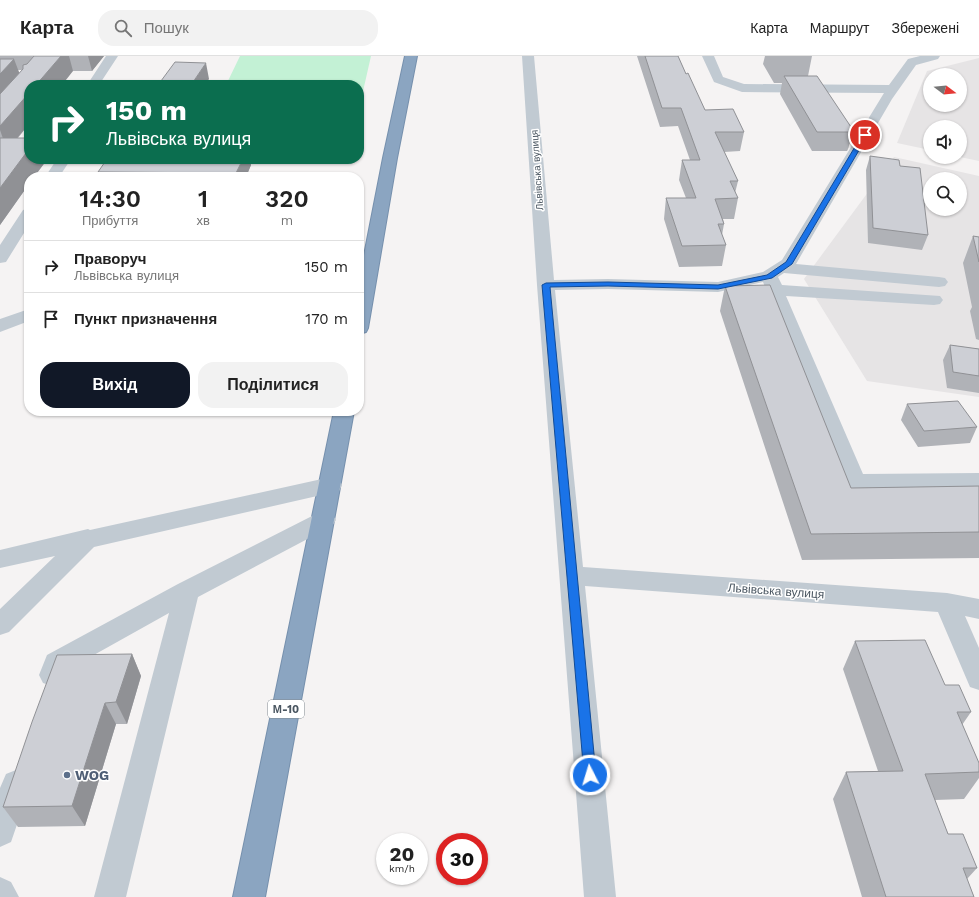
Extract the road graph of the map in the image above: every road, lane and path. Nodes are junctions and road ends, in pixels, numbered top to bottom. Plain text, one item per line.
1 (112, 56) edge
2 (411, 56) edge
3 (528, 56) edge
4 (708, 56) edge
5 (934, 56) edge
6 (96, 80) edge
7 (893, 89) junction
8 (24, 221) edge
9 (0, 258) edge
10 (775, 278) junction
11 (939, 282) dead end
12 (546, 285) junction
13 (934, 300) dead end
14 (364, 301) edge
15 (24, 316) edge
16 (0, 326) edge
17 (343, 416) edge
18 (979, 481) edge
19 (330, 485) junction
20 (324, 520) junction
21 (88, 538) junction
22 (0, 559) edge
23 (572, 576) junction
24 (187, 591) junction
25 (947, 603) junction
26 (979, 609) edge
27 (0, 625) edge
28 (979, 679) edge
29 (44, 700) edge
30 (24, 758) edge
31 (0, 832) edge
32 (0, 893) edge
33 (3, 897) edge
34 (110, 897) edge
35 (249, 897) edge
36 (600, 897) edge

1 - 6 street
2 - 14 highway
3 - 12 street, Львівська вулиця
4 - 7 street
5 - 7 street
7 - 10 street
8 - 9 street
10 - 11 street
10 - 12 street
10 - 13 street
10 - 18 street
12 - 23 street, Львівська вулиця
15 - 16 street
17 - 19 highway, М-10
19 - 20 highway, М-10
19 - 21 street
20 - 24 street
20 - 35 highway, М-10
21 - 22 street
21 - 27 street
23 - 25 street, Львівська вулиця
23 - 36 street, Львівська вулиця
24 - 29 street
24 - 34 street
25 - 26 street, Львівська вулиця
25 - 28 street
30 - 31 street
32 - 33 street

